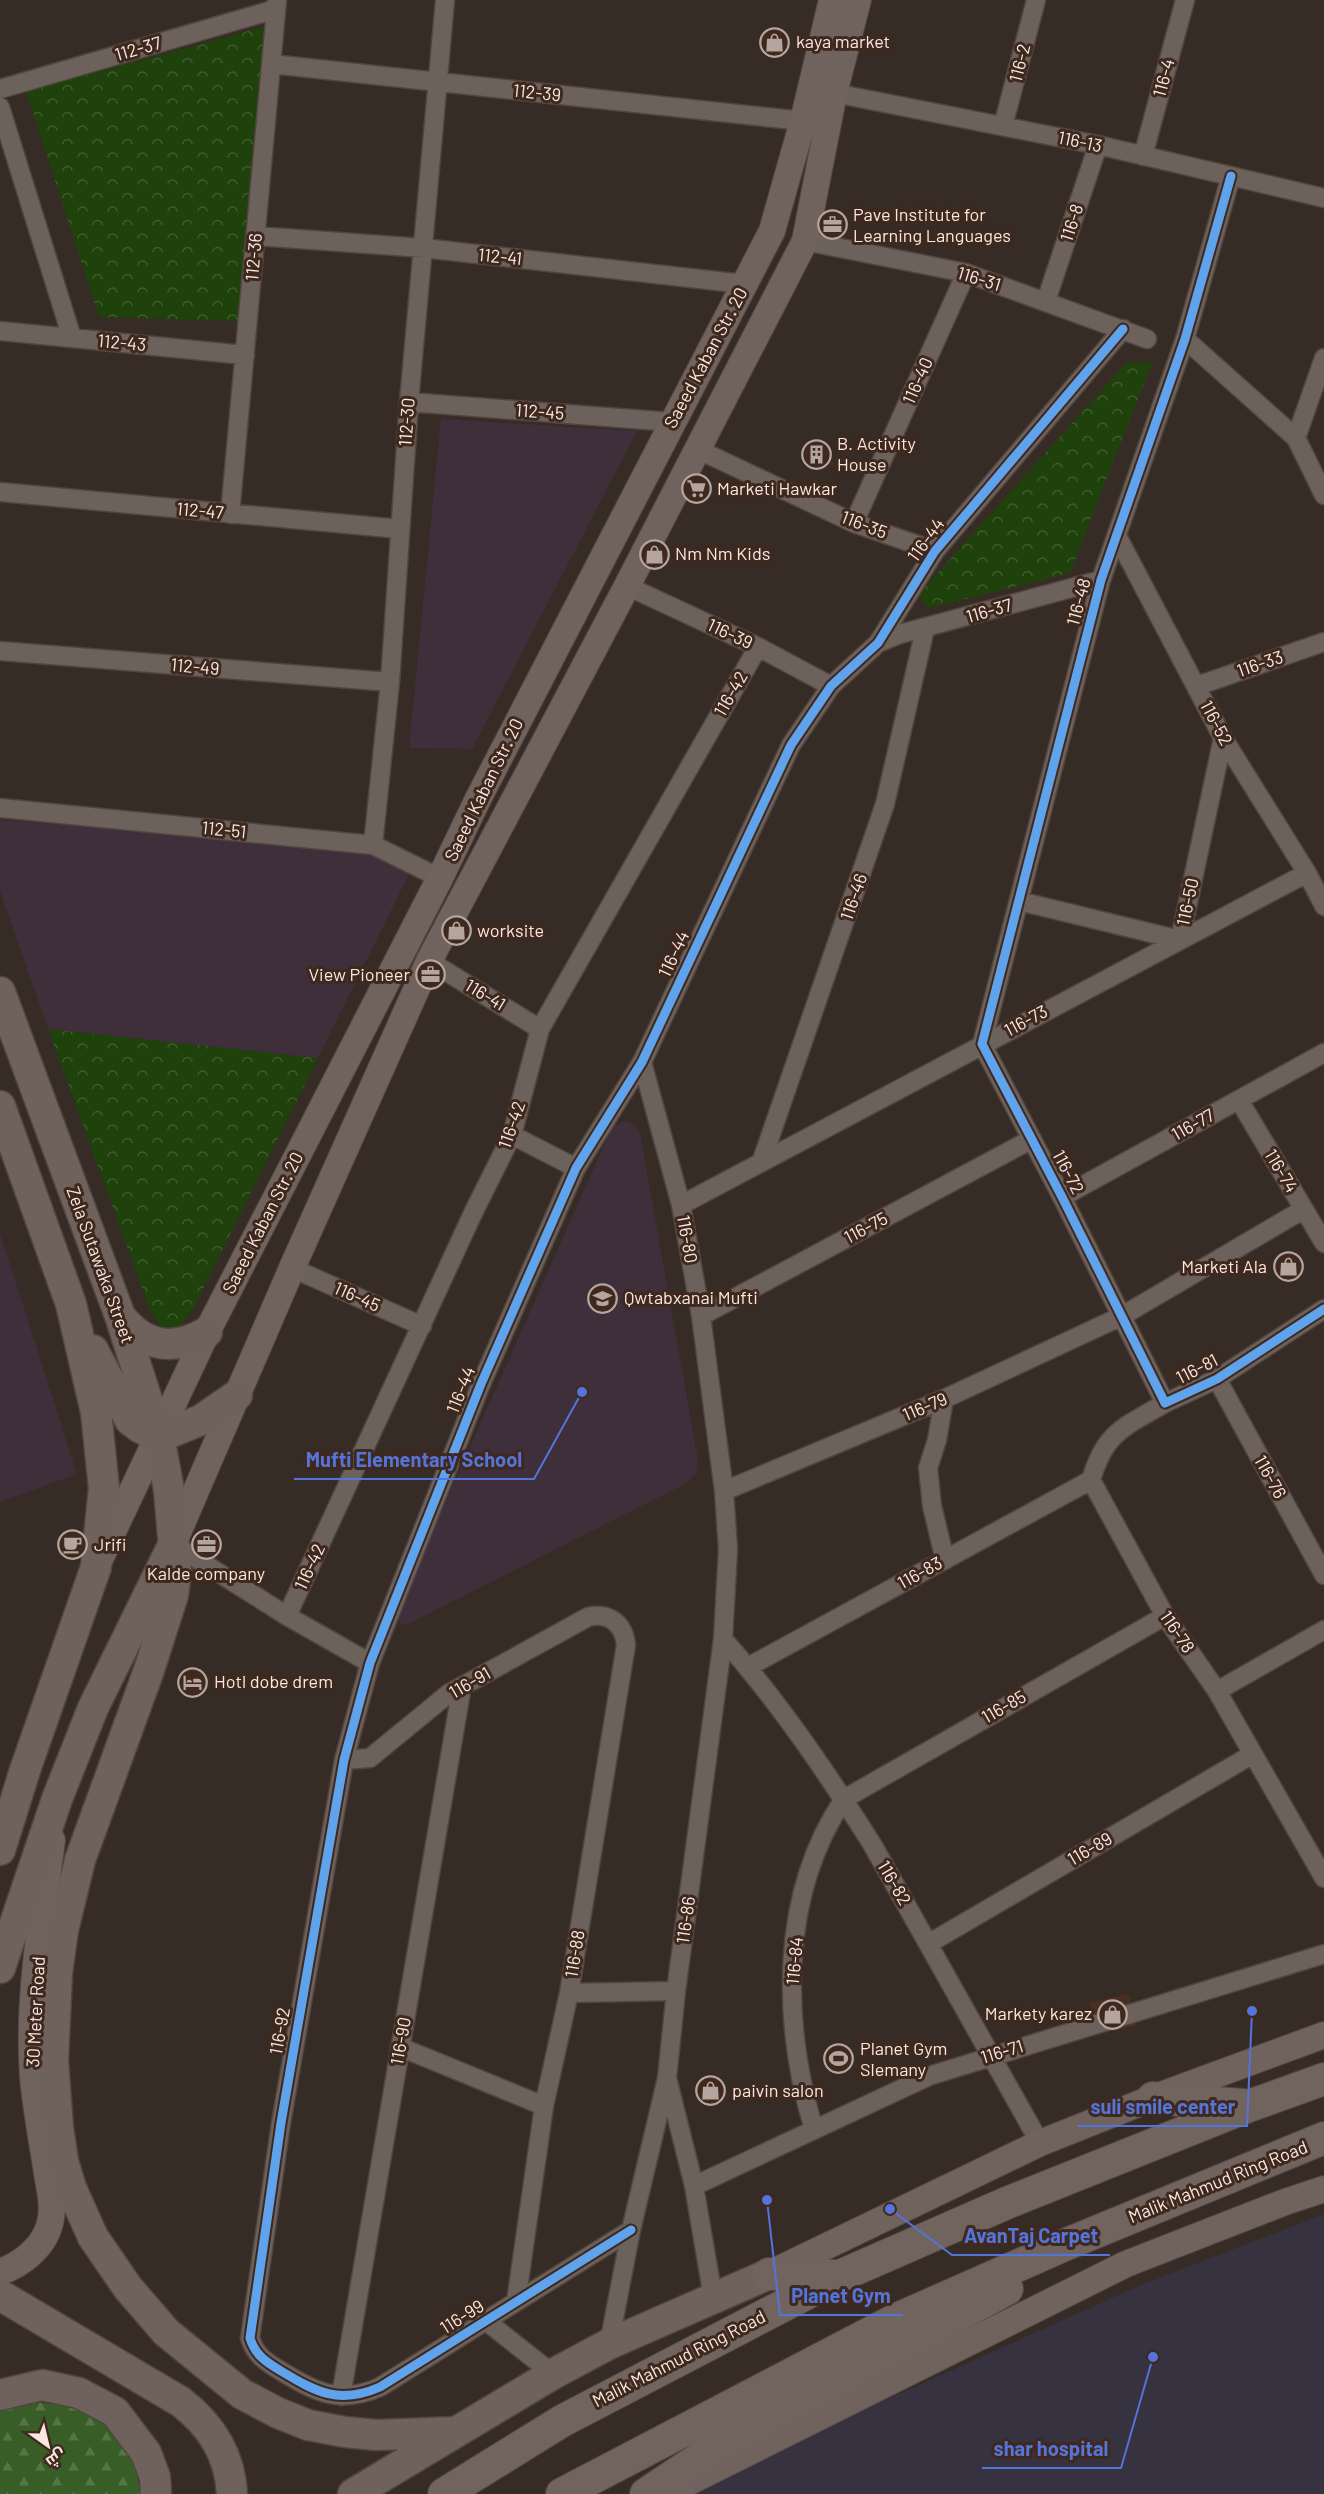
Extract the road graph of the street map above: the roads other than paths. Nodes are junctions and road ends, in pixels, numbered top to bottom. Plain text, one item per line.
1 (445, 0) edge
2 (832, 0) edge
3 (858, 0) edge
4 (1036, 0) edge
5 (1185, 0) edge
6 (276, 5) edge
7 (271, 64) junction
8 (438, 82) junction
9 (0, 89) edge
10 (834, 93) junction
11 (0, 107) edge
12 (803, 121) junction
13 (1003, 126) junction
14 (1098, 145) junction
15 (1143, 156) junction
16 (1232, 176) junction
17 (1324, 198) edge
18 (256, 236) junction
19 (805, 241) junction
20 (423, 248) junction
21 (966, 273) junction
22 (744, 284) junction
23 (1046, 301) junction
24 (1123, 329) junction
25 (0, 331) edge
26 (72, 338) junction
27 (1147, 339) dead end
28 (1185, 339) junction
29 (245, 355) junction
30 (1324, 358) edge
31 (409, 402) junction
32 (672, 422) junction
33 (1296, 438) junction
34 (698, 449) junction
35 (0, 492) edge
36 (1324, 495) edge
37 (231, 514) junction
38 (854, 523) junction
39 (400, 529) junction
40 (1117, 536) junction
41 (935, 552) junction
42 (1101, 579) junction
43 (627, 586) junction
44 (925, 628) junction
45 (1324, 642) edge
46 (878, 644) junction
47 (758, 647) junction
48 (0, 651) edge
49 (390, 682) junction
50 (831, 686) junction
51 (1197, 686) junction
52 (1223, 738) junction
53 (478, 799) junction
54 (0, 808) edge
55 (507, 814) junction
56 (373, 845) junction
57 (1307, 873) junction
58 (440, 878) junction
59 (1019, 901) junction
60 (1324, 906) edge
61 (1180, 940) junction
62 (429, 961) junction
63 (0, 992) edge
64 (540, 1029) junction
65 (982, 1044) junction
66 (10, 1049) edge
67 (1324, 1053) edge
68 (642, 1062) junction
69 (1239, 1100) junction
70 (0, 1106) edge
71 (512, 1135) junction
72 (1032, 1139) junction
73 (762, 1160) junction
74 (576, 1168) junction
75 (1062, 1197) junction
76 (681, 1205) junction
77 (1304, 1209) junction
78 (1324, 1242) edge
79 (292, 1268) junction
80 (71, 1304) junction
81 (1324, 1309) edge
82 (120, 1316) junction
83 (700, 1316) junction
84 (1122, 1316) junction
85 (422, 1326) junction
86 (207, 1332) junction
87 (1216, 1379) junction
88 (237, 1395) junction
89 (944, 1399) junction
90 (1165, 1403) junction
91 (159, 1437) junction
92 (1091, 1480) junction
93 (724, 1491) junction
94 (173, 1544) junction
95 (945, 1560) junction
96 (96, 1567) junction
97 (1324, 1575) edge
98 (287, 1616) junction
99 (603, 1616) joint
100 (1165, 1616) junction
101 (1324, 1630) edge
102 (723, 1639) junction
103 (370, 1663) junction
104 (748, 1667) junction
105 (462, 1686) junction
106 (1217, 1691) junction
107 (1253, 1754) junction
108 (344, 1760) junction
109 (25, 1770) junction
110 (57, 1799) junction
111 (844, 1799) junction
112 (0, 1802) edge
113 (0, 1850) edge
114 (1324, 1878) edge
115 (928, 1944) junction
116 (1324, 1954) edge
117 (0, 1968) edge
118 (676, 1991) junction
119 (569, 1992) junction
120 (1324, 2034) edge
121 (400, 2047) junction
122 (992, 2055) junction
123 (667, 2078) junction
124 (1324, 2079) edge
125 (1154, 2098) junction
126 (544, 2106) junction
127 (1249, 2106) junction
128 (814, 2130) junction
129 (1324, 2138) edge
130 (1040, 2143) junction
131 (694, 2186) junction
132 (1324, 2189) edge
133 (631, 2230) junction
134 (1087, 2235) junction
135 (0, 2272) edge
136 (769, 2274) junction
137 (840, 2276) junction
138 (0, 2295) edge
139 (713, 2297) junction
140 (516, 2302) junction
141 (486, 2321) junction
142 (609, 2344) junction
143 (553, 2374) junction
144 (301, 2383) joint
145 (0, 2395) edge
146 (341, 2396) junction
147 (456, 2432) junction
148 (156, 2494) edge
149 (232, 2494) edge
150 (353, 2494) edge
151 (444, 2494) edge
152 (562, 2494) edge
153 (646, 2494) edge
154 (663, 2494) edge

1 - 8 street, 112-30
2 - 12 main road, Saeed Kaban Str. 20
3 - 10 main road, Saeed Kaban Str. 20
4 - 13 street, 116-2
5 - 15 street, 116-4
6 - 7 street, 112-36
6 - 9 street, 112-37
7 - 8 street, 112-39
7 - 18 street, 112-36
8 - 12 street, 112-39
8 - 20 street, 112-30
10 - 13 street, 116-13
10 - 19 main road, Saeed Kaban Str. 20
11 - 26 street
12 - 22 main road, Saeed Kaban Str. 20
13 - 14 street, 116-13
14 - 15 street, 116-13
14 - 23 street, 116-8
15 - 16 street, 116-13
16 - 17 street, 116-13
16 - 28 street, 116-48
18 - 20 street, 112-41
18 - 29 street, 112-36
19 - 21 street, 116-31
19 - 34 main road, Saeed Kaban Str. 20
20 - 22 street, 112-41
20 - 31 street, 112-30
21 - 23 street, 116-31
21 - 38 street, 116-40
22 - 32 main road, Saeed Kaban Str. 20
23 - 24 street, 116-31
24 - 27 street, 116-31
24 - 41 street, 116-44
25 - 26 street, 112-43
26 - 29 street, 112-43
28 - 33 street
28 - 40 street, 116-48
29 - 37 street, 112-36
30 - 33 street
31 - 32 street, 112-45
31 - 39 street, 112-30
32 - 53 main road, Saeed Kaban Str. 20
33 - 36 street
34 - 38 street, 116-35
34 - 43 main road, Saeed Kaban Str. 20
35 - 37 street, 112-47
37 - 39 street, 112-47
38 - 41 street, 116-35
39 - 49 street, 112-30
40 - 42 street, 116-48
40 - 51 street, 116-52
41 - 46 street, 116-44
42 - 44 street, 116-37
42 - 59 street, 116-48
43 - 47 street, 116-39
43 - 55 main road, Saeed Kaban Str. 20
44 - 46 street, 116-37
44 - 73 street, 116-46
45 - 51 street, 116-33
46 - 50 street, 116-44
47 - 50 street, 116-39
47 - 64 street, 116-42
48 - 49 street, 112-49
49 - 56 street, 112-30
50 - 68 street, 116-44
51 - 52 street, 116-52
52 - 57 street, 116-52
52 - 61 street, 116-50
53 - 55 main road
53 - 58 main road, Saeed Kaban Str. 20
54 - 56 street, 112-51
55 - 62 main road, Saeed Kaban Str. 20
56 - 58 street, 112-51
57 - 60 street, 116-52
57 - 61 street, 116-73
58 - 86 main road, Saeed Kaban Str. 20
59 - 61 street, 116-50
59 - 65 street, 116-48
61 - 65 street, 116-73
62 - 64 street, 116-41
62 - 79 main road, Saeed Kaban Str. 20
63 - 66 main road, Zela Sutawaka Street
64 - 71 street, 116-42
65 - 72 street, 116-72
65 - 73 street, 116-73
66 - 82 main road, Zela Sutawaka Street
67 - 69 street, 116-77
68 - 74 street, 116-44
68 - 76 street, 116-80
69 - 75 street, 116-77
69 - 77 street, 116-74
70 - 80 main road
71 - 74 street
71 - 85 street, 116-42
72 - 75 street, 116-72
72 - 83 street, 116-75
73 - 76 street, 116-73
74 - 103 street, 116-44
75 - 84 street, 116-72
76 - 83 street, 116-80
77 - 78 street, 116-74
77 - 84 street, 116-79
79 - 85 street, 116-45
79 - 88 main road, Saeed Kaban Str. 20
80 - 91 main road
80 - 96 main road
81 - 87 street, 116-81
82 - 86 main road
82 - 91 main road, Zela Sutawaka Street
83 - 93 street, 116-80
84 - 89 street, 116-79
84 - 90 street, 116-81
85 - 98 street, 116-42
86 - 91 main road, Saeed Kaban Str. 20
87 - 90 street, 116-81
87 - 97 street, 116-76
88 - 91 main road
88 - 94 main road, Saeed Kaban Str. 20
89 - 93 street, 116-79
89 - 95 street
90 - 92 street
91 - 94 main road, Zela Sutawaka Street
91 - 96 main road, Saeed Kaban Str. 20
92 - 95 street, 116-83
92 - 100 street, 116-78
93 - 102 street, 116-86
94 - 98 street
94 - 110 main road
94 - 147 main road, Zela Sutawaka Street
95 - 104 street, 116-83
96 - 109 main road
98 - 103 street
99 - 105 street, 116-91
99 - 119 street, 116-88
100 - 106 street, 116-78
100 - 111 street, 116-85
101 - 106 street
102 - 104 street, 116-82
102 - 118 street, 116-86
103 - 108 street, 116-92
104 - 111 street, 116-82
105 - 108 street, 116-91
105 - 121 street, 116-90
106 - 107 street, 116-78
107 - 114 street, 116-78
107 - 115 street, 116-89
108 - 144 street, 116-92
109 - 112 main road
109 - 113 main road
110 - 117 main road
110 - 135 main road, 30 Meter Road
111 - 115 street, 116-82
111 - 128 street, 116-84
115 - 122 street, 116-82
116 - 122 street, 116-71
118 - 119 street
118 - 123 street, 116-86
119 - 126 street, 116-88
120 - 125 main road
121 - 126 street
121 - 146 street, 116-90
122 - 128 street, 116-71
122 - 130 street, 116-82
123 - 131 street
123 - 133 street, 116-86
124 - 127 highway, Malik Mahmud Ring Road
125 - 127 highway
125 - 130 main road
126 - 140 street, 116-88
127 - 137 highway, Malik Mahmud Ring Road
128 - 131 street, 116-71
129 - 134 highway, Malik Mahmud Ring Road
130 - 136 main road
131 - 139 street
132 - 154 main road
133 - 140 street, 116-99
133 - 142 street, 116-86
134 - 152 highway, Malik Mahmud Ring Road
134 - 153 highway
136 - 137 highway
136 - 139 main road
137 - 151 highway, Malik Mahmud Ring Road
138 - 149 main road
139 - 142 main road
140 - 141 street, 116-99
141 - 143 street
141 - 146 street, 116-99
142 - 143 main road
143 - 147 main road
144 - 146 street, 116-99
145 - 148 main road
147 - 150 main road

